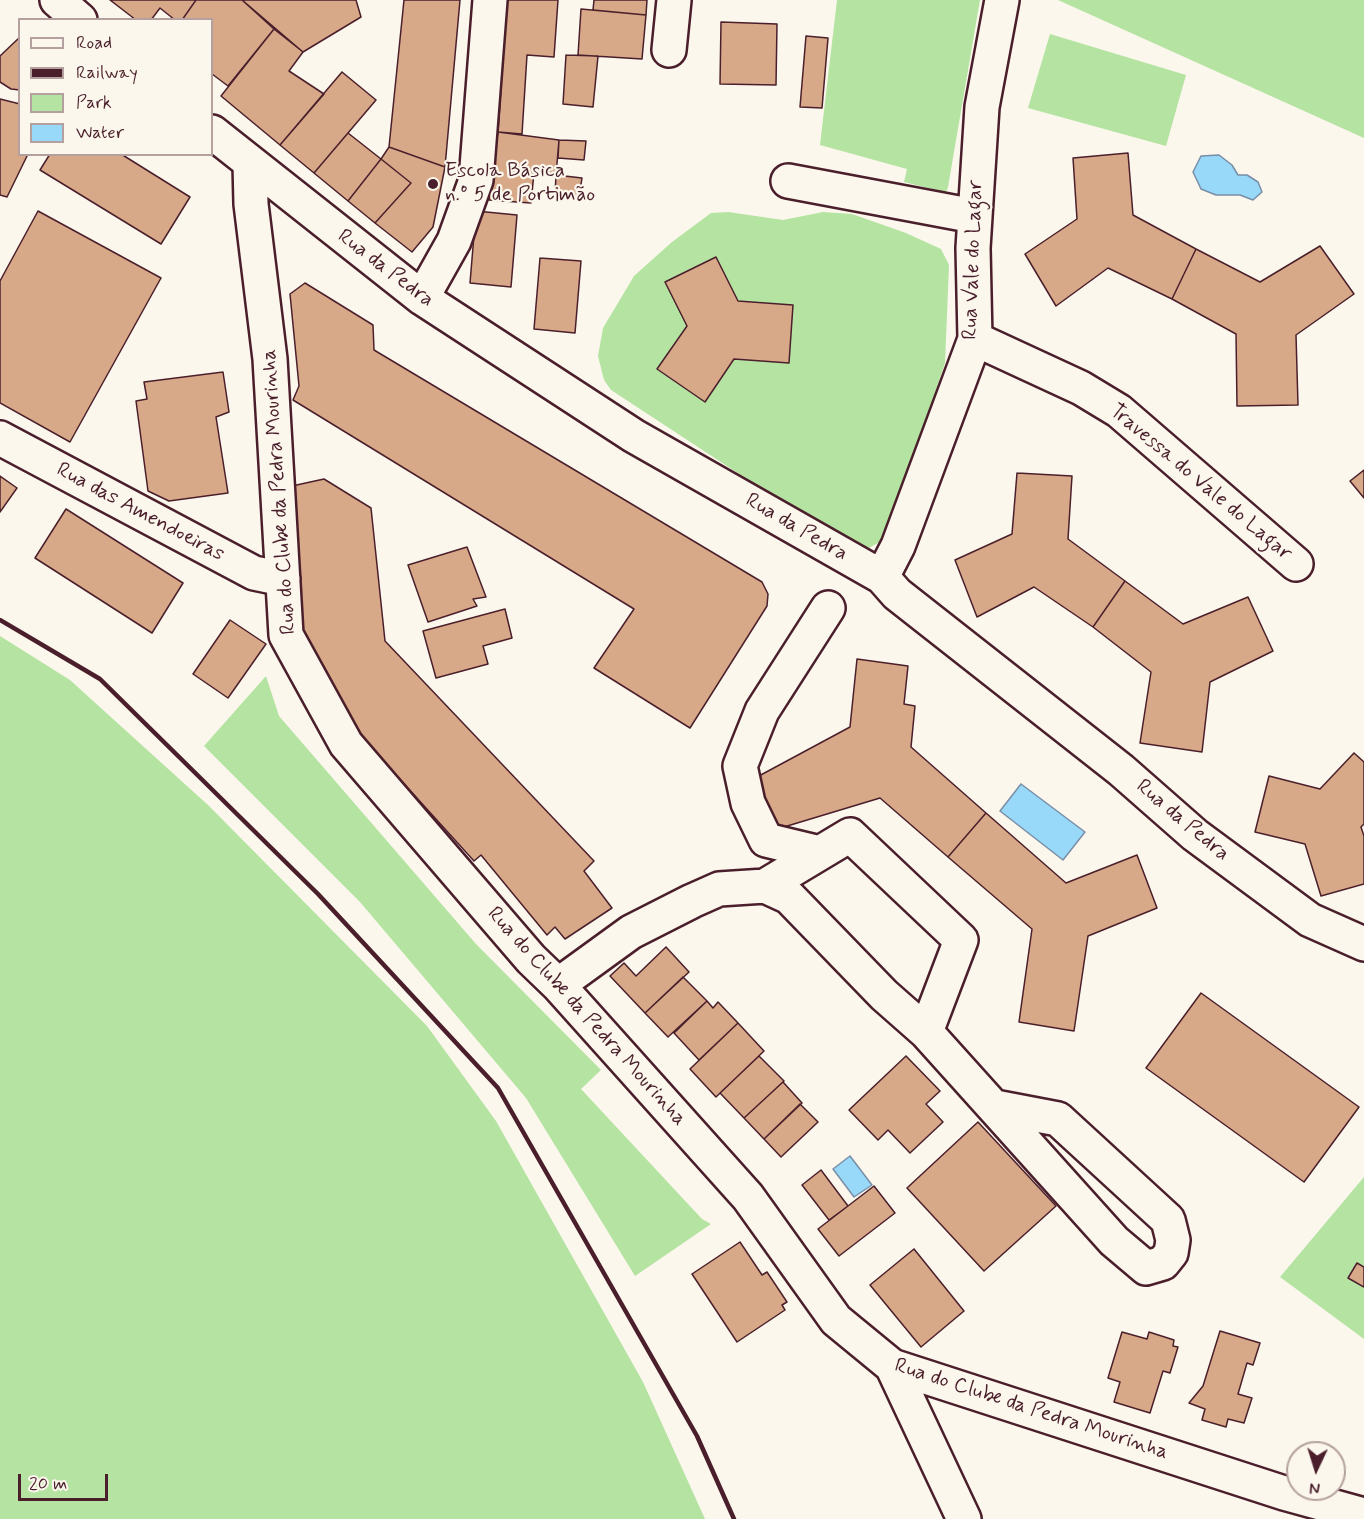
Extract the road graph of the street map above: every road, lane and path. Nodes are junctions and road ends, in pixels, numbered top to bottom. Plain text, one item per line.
1 (57, 0) edge
2 (490, 0) edge
3 (674, 0) edge
4 (1002, 0) edge
5 (78, 18) edge
6 (669, 50) dead end
7 (213, 133) edge
8 (250, 163) junction
9 (788, 181) dead end
10 (974, 216) junction
11 (422, 298) junction
12 (975, 339) junction
13 (0, 438) edge
14 (1296, 564) dead end
15 (882, 577) junction
16 (283, 579) junction
17 (828, 608) dead end
18 (820, 853) junction
19 (765, 886) junction
20 (1364, 945) edge
21 (558, 985) junction
22 (926, 1032) junction
23 (995, 1107) junction
24 (892, 1366) junction
25 (1290, 1506) edge
26 (1364, 1515) edge
27 (964, 1519) edge

1 - 5 street
2 - 11 street
3 - 6 street
4 - 10 street, Rua Vale do Lagar
7 - 8 street, Rua da Pedra
8 - 11 street, Rua da Pedra
8 - 16 street, Rua do Clube da Pedra Mourinha
9 - 10 street
10 - 12 street, Rua Vale do Lagar
11 - 15 street, Rua da Pedra
12 - 14 street, Travessa do Vale do Lagar
12 - 15 street, Rua Vale do Lagar
13 - 16 street, Rua das Amendoeiras
15 - 20 street, Rua da Pedra
16 - 21 street, Rua do Clube da Pedra Mourinha
17 - 18 street
18 - 19 street
18 - 22 street
19 - 21 street
19 - 22 street
21 - 24 street, Rua do Clube da Pedra Mourinha
22 - 23 street
23 - 23 street
24 - 25 street, Rua do Clube da Pedra Mourinha
24 - 27 street
25 - 26 street, Rua do Clube da Pedra Mourinha

